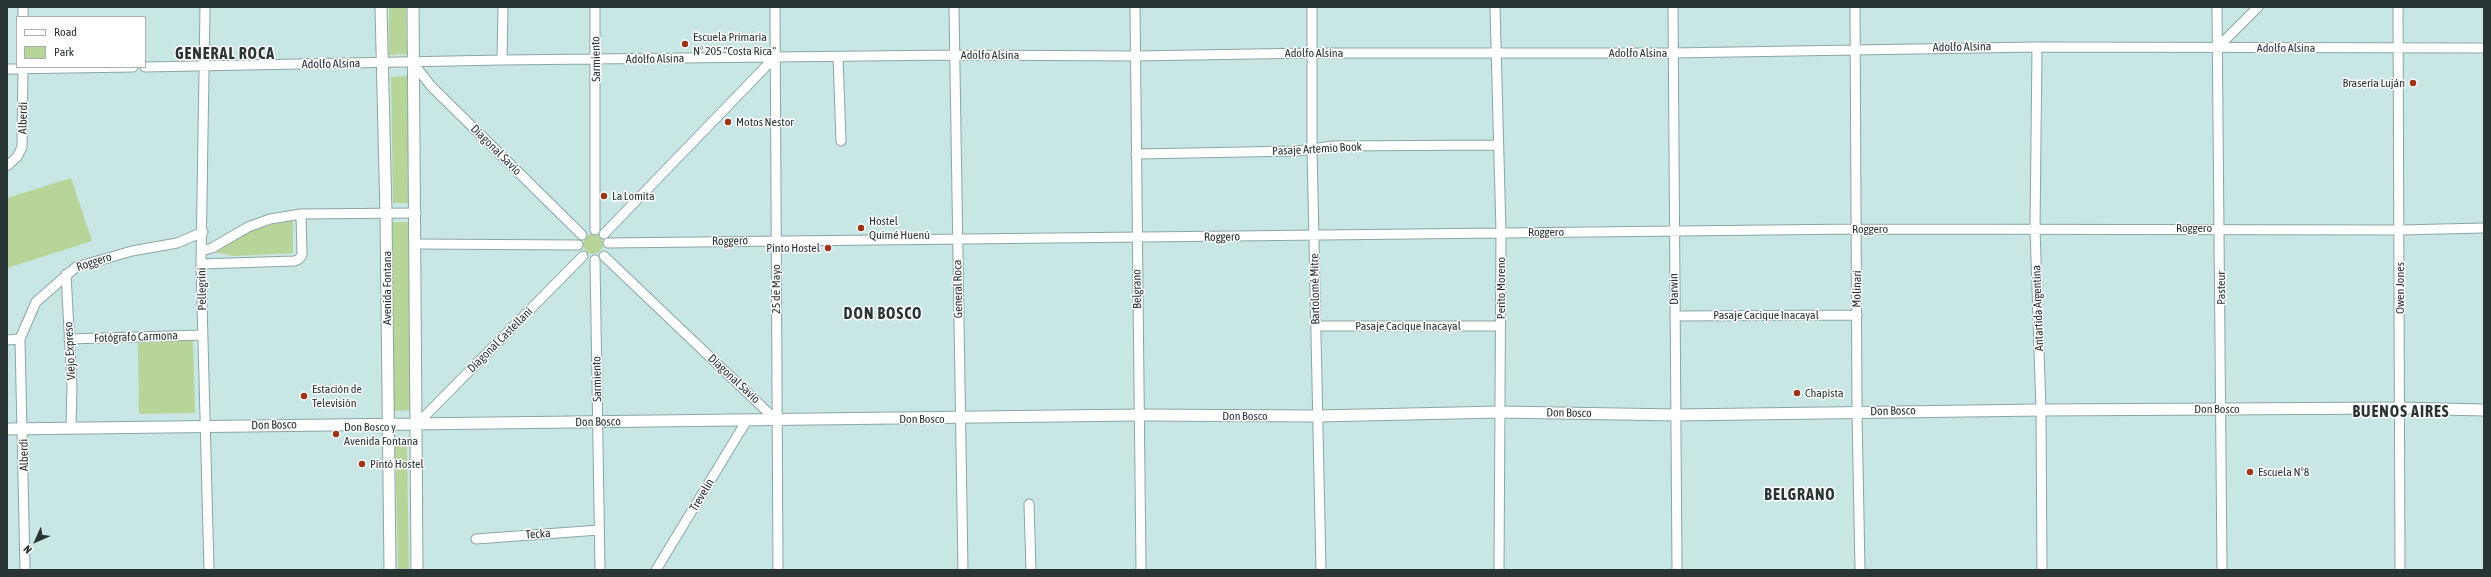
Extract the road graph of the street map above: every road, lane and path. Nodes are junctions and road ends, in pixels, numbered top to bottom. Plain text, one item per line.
1 (205, 7) edge
2 (381, 7) edge
3 (413, 7) edge
4 (502, 7) edge
5 (595, 7) edge
6 (775, 7) edge
7 (954, 7) edge
8 (1135, 7) edge
9 (1312, 7) edge
10 (1495, 7) edge
11 (1673, 7) edge
12 (1855, 7) edge
13 (2218, 7) edge
14 (2258, 7) edge
15 (2398, 7) edge
16 (2037, 47) junction
17 (2218, 47) junction
18 (1855, 48) junction
19 (2484, 48) edge
20 (2400, 49) junction
21 (1312, 53) junction
22 (1673, 53) junction
23 (1496, 54) junction
24 (955, 55) junction
25 (1136, 56) junction
26 (838, 57) junction
27 (775, 58) junction
28 (596, 59) junction
29 (502, 60) junction
30 (383, 63) junction
31 (413, 63) junction
32 (205, 66) junction
33 (146, 67) edge
34 (23, 68) edge
35 (7, 69) edge
36 (841, 141) dead end
37 (1498, 145) junction
38 (1312, 148) junction
39 (1136, 154) junction
40 (8, 165) edge
41 (416, 213) junction
42 (301, 214) junction
43 (386, 214) junction
44 (2221, 228) junction
45 (2484, 228) edge
46 (1858, 229) junction
47 (2035, 229) junction
48 (595, 230) junction
49 (2400, 230) junction
50 (203, 232) junction
51 (1501, 232) junction
52 (1674, 232) junction
53 (582, 235) junction
54 (1314, 236) junction
55 (1137, 238) junction
56 (606, 239) junction
57 (957, 239) junction
58 (776, 240) junction
59 (416, 244) junction
60 (578, 245) junction
61 (202, 251) junction
62 (583, 256) junction
63 (599, 258) junction
64 (201, 264) junction
65 (66, 274) junction
66 (1857, 315) junction
67 (1675, 316) junction
68 (1316, 326) junction
69 (1500, 326) junction
70 (202, 335) junction
71 (69, 339) junction
72 (7, 340) edge
73 (20, 340) junction
74 (2399, 408) junction
75 (2221, 409) junction
76 (2041, 410) junction
77 (2484, 410) edge
78 (1500, 412) junction
79 (1857, 412) junction
80 (1139, 415) junction
81 (1677, 415) junction
82 (1318, 416) junction
83 (959, 418) junction
84 (747, 420) junction
85 (776, 420) junction
86 (597, 422) junction
87 (388, 424) junction
88 (416, 425) junction
89 (204, 426) junction
90 (24, 428) junction
91 (71, 428) junction
92 (7, 429) edge
93 (1029, 504) dead end
94 (599, 530) junction
95 (476, 539) dead end
96 (25, 570) edge
97 (209, 570) edge
98 (390, 570) edge
99 (417, 570) edge
100 (600, 570) edge
101 (656, 570) edge
102 (778, 570) edge
103 (963, 570) edge
104 (1031, 570) edge
105 (1141, 570) edge
106 (1321, 570) edge
107 (1499, 570) edge
108 (1677, 570) edge
109 (1860, 570) edge
110 (2042, 570) edge
111 (2222, 570) edge
112 (2400, 570) edge

1 - 32 street, Pellegrini
2 - 30 street, Avenida Fontana
3 - 31 street
4 - 29 street
5 - 28 street, Sarmiento
6 - 27 street, 25 de Mayo
7 - 24 street, General Roca
8 - 25 street, Belgrano
9 - 21 street, Bartolomé Mitre
10 - 23 street, Perito Moreno
11 - 22 street, Darwin
12 - 18 street, Molinari
13 - 17 street, Pasteur
14 - 17 street
15 - 20 street, Owen Jones
16 - 17 street, Adolfo Alsina
16 - 18 street, Adolfo Alsina
16 - 47 street, Antartida Argentina
17 - 20 street, Adolfo Alsina
17 - 44 street, Pasteur
18 - 22 street, Adolfo Alsina
18 - 46 street, Molinari
19 - 20 street, Adolfo Alsina
20 - 49 street, Owen Jones
21 - 23 street, Adolfo Alsina
21 - 25 street, Adolfo Alsina
21 - 38 street, Bartolomé Mitre
22 - 23 street, Adolfo Alsina
22 - 52 street, Darwin
23 - 37 street, Perito Moreno
24 - 25 street, Adolfo Alsina
24 - 26 street, Adolfo Alsina
24 - 57 street, General Roca
25 - 39 street, Belgrano
26 - 27 street, Adolfo Alsina
26 - 36 street
27 - 28 street, Adolfo Alsina
27 - 56 street
27 - 58 street, 25 de Mayo
28 - 29 street, Adolfo Alsina
28 - 48 street, Sarmiento
29 - 31 street, Adolfo Alsina
30 - 31 street, Adolfo Alsina
30 - 32 street, Adolfo Alsina
30 - 43 street, Avenida Fontana
31 - 41 street
31 - 53 street, Diagonal Savio
32 - 33 street, Adolfo Alsina
32 - 50 street, Pellegrini
34 - 35 street
34 - 40 street, Alberdi
37 - 38 street, Pasaje Artemio Book
37 - 51 street, Perito Moreno
38 - 39 street, Pasaje Artemio Book
38 - 54 street, Bartolomé Mitre
39 - 55 street, Belgrano
41 - 43 street
41 - 59 street
42 - 43 street
42 - 61 street
42 - 64 street
43 - 87 street, Avenida Fontana
44 - 47 street, Roggero
44 - 49 street, Roggero
44 - 75 street, Pasteur
45 - 49 street, Roggero
46 - 47 street, Roggero
46 - 52 street, Roggero
46 - 66 street, Molinari
47 - 76 street, Antartida Argentina
48 - 53 street
48 - 56 street
49 - 74 street, Owen Jones
50 - 61 street, Pellegrini
50 - 65 street, Roggero
51 - 52 street, Roggero
51 - 54 street, Roggero
51 - 69 street, Perito Moreno
52 - 67 street, Darwin
53 - 60 street
54 - 55 street, Roggero
54 - 68 street, Bartolomé Mitre
55 - 57 street, Roggero
55 - 80 street, Belgrano
56 - 58 street, Roggero
56 - 63 street
57 - 58 street, Roggero
57 - 83 street, General Roca
58 - 85 street, 25 de Mayo
59 - 60 street
59 - 88 street
60 - 62 street
61 - 64 street, Pellegrini
62 - 63 street
62 - 88 street, Diagonal Castellani
63 - 85 street, Diagonal Savio
63 - 86 street, Sarmiento
64 - 70 street, Pellegrini
65 - 71 street, Viejo Expreso
65 - 73 street, Roggero
66 - 67 street, Pasaje Cacique Inacayal
66 - 79 street, Molinari
67 - 81 street, Darwin
68 - 69 street, Pasaje Cacique Inacayal
68 - 82 street, Bartolomé Mitre
69 - 78 street, Perito Moreno
70 - 71 street, Fotógrafo Carmona
70 - 89 street, Pellegrini
71 - 91 street, Viejo Expreso
72 - 73 street
73 - 90 street, Alberdi
74 - 75 street, Don Bosco
74 - 77 street, Don Bosco
74 - 112 street, Owen Jones
75 - 76 street, Don Bosco
75 - 111 street, Pasteur
76 - 79 street, Don Bosco
76 - 110 street, Antartida Argentina
78 - 81 street, Don Bosco
78 - 82 street, Don Bosco
78 - 107 street, Perito Moreno
79 - 81 street, Don Bosco
79 - 109 street, Molinari
80 - 82 street, Don Bosco
80 - 83 street, Don Bosco
80 - 105 street, Belgrano
81 - 108 street, Darwin
82 - 106 street, Bartolomé Mitre
83 - 85 street, Don Bosco
83 - 103 street, General Roca
84 - 85 street, Don Bosco
84 - 86 street, Don Bosco
84 - 101 street, Trevelin
85 - 102 street, 25 de Mayo
86 - 88 street, Don Bosco
86 - 94 street, Sarmiento
87 - 88 street, Don Bosco
87 - 89 street, Don Bosco
87 - 98 street, Avenida Fontana
88 - 99 street
89 - 91 street, Don Bosco
89 - 97 street, Pellegrini
90 - 91 street, Don Bosco
90 - 92 street, Don Bosco
90 - 96 street, Alberdi
93 - 104 street
94 - 95 street, Tecka
94 - 100 street, Sarmiento

